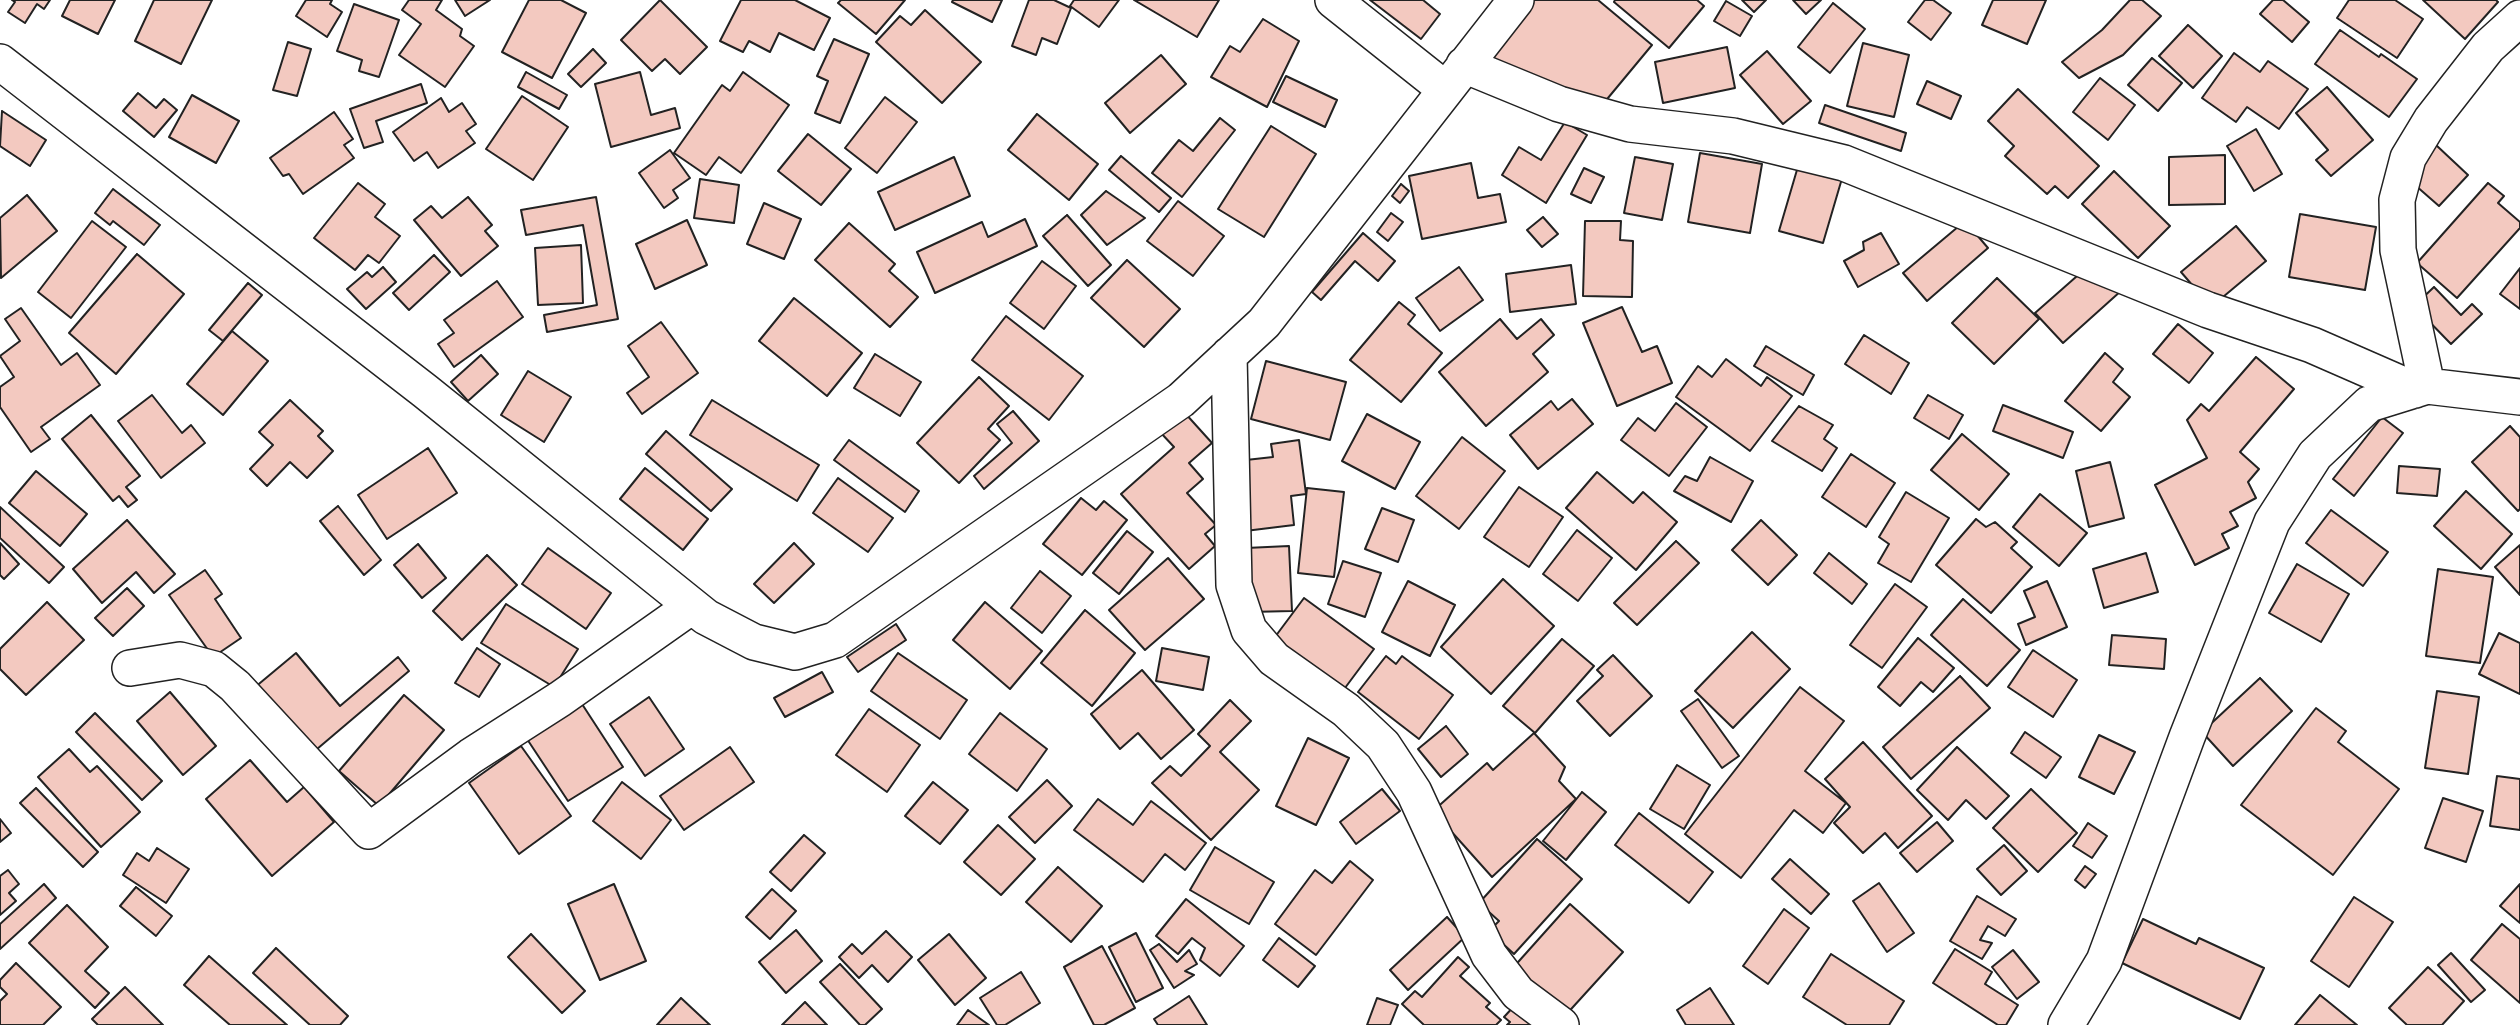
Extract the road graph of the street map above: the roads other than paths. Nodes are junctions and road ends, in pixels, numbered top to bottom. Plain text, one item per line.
1 (1333, 0) edge
2 (1516, 0) edge
3 (2520, 18) edge
4 (0, 62) edge
5 (1454, 77) junction
6 (1229, 355) junction
7 (2421, 388) junction
8 (2520, 397) edge
9 (692, 606) junction
10 (130, 668) dead end
11 (1561, 1025) edge
12 (2066, 1025) edge

1 - 5 street
2 - 5 street
3 - 7 street
4 - 9 street
5 - 6 street
5 - 7 street
6 - 9 street
6 - 11 street
7 - 8 street
7 - 12 street
9 - 10 street

